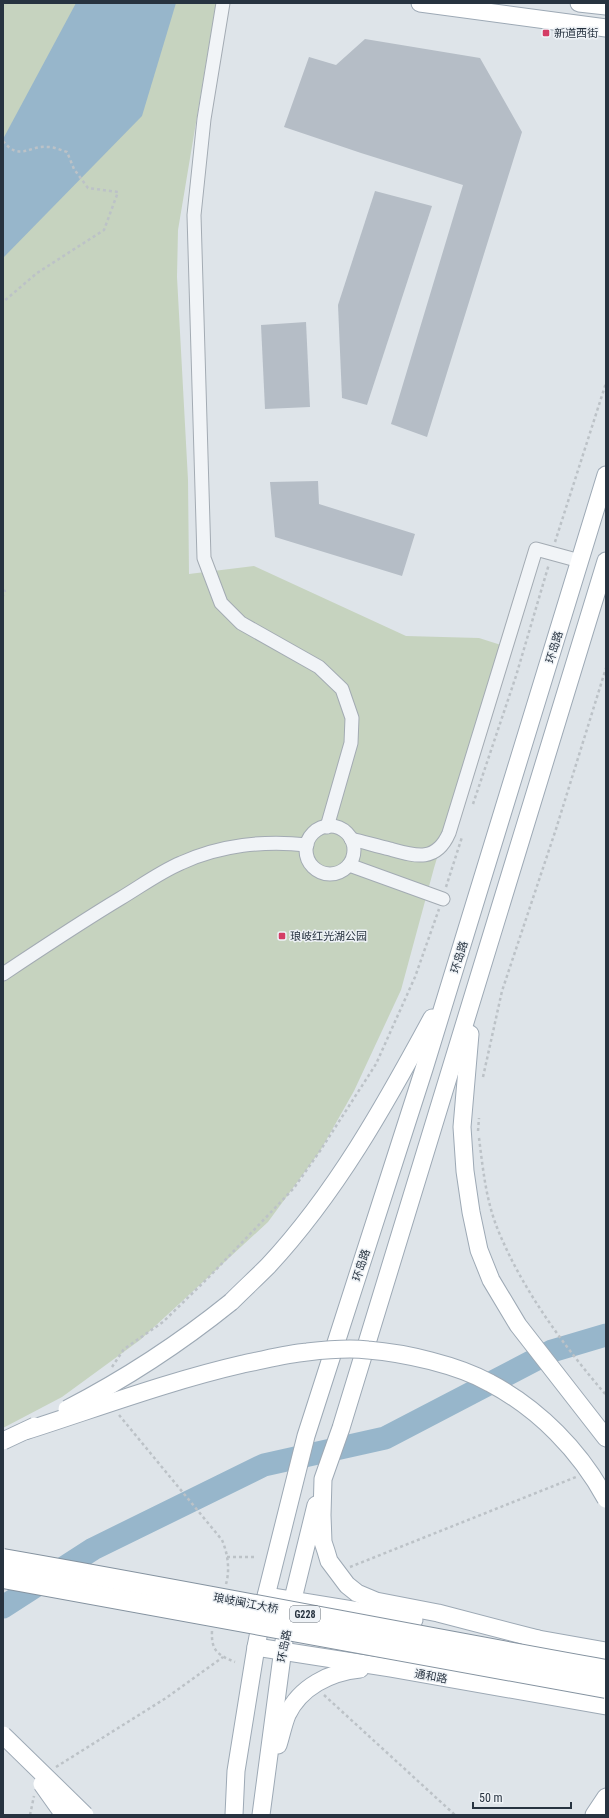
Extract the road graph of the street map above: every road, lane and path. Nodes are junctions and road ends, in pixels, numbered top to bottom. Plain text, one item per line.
1 (223, 3) edge
2 (420, 3) edge
3 (579, 3) edge
4 (606, 6) edge
5 (606, 28) edge
6 (3, 141) edge
7 (3, 302) edge
8 (606, 383) edge
9 (606, 475) edge
10 (552, 554) junction
11 (580, 561) junction
12 (606, 561) edge
13 (3, 590) edge
14 (3, 596) edge
15 (606, 668) edge
16 (471, 809) dead end
17 (327, 827) junction
18 (464, 832) dead end
19 (351, 839) junction
20 (306, 845) junction
21 (349, 865) junction
22 (443, 899) junction
23 (3, 974) edge
24 (450, 984) junction
25 (475, 990) junction
26 (482, 1078) dead end
27 (479, 1112) dead end
28 (110, 1371) dead end
29 (606, 1395) edge
30 (117, 1413) dead end
31 (25, 1431) junction
32 (606, 1438) edge
33 (3, 1441) edge
34 (576, 1477) dead end
35 (323, 1479) junction
36 (606, 1499) edge
37 (209, 1523) dead end
38 (227, 1557) dead end
39 (254, 1557) dead end
40 (3, 1559) edge
41 (346, 1569) dead end
42 (3, 1578) edge
43 (266, 1596) junction
44 (293, 1600) junction
45 (538, 1639) junction
46 (256, 1647) junction
47 (282, 1652) junction
48 (606, 1652) edge
49 (223, 1657) dead end
50 (391, 1668) junction
51 (606, 1670) edge
52 (606, 1688) edge
53 (322, 1693) dead end
54 (606, 1706) edge
55 (4, 1736) edge
56 (52, 1770) dead end
57 (265, 1783) junction
58 (36, 1791) dead end
59 (606, 1797) edge
60 (30, 1815) edge
61 (64, 1815) edge
62 (85, 1815) edge
63 (234, 1815) edge
64 (261, 1815) edge
65 (455, 1815) edge
66 (594, 1815) edge

1 - 17 street
2 - 5 main road
3 - 4 main road
6 - 7 path
8 - 10 path
9 - 11 main road, 环岛路
10 - 11 street
10 - 16 path
10 - 19 street
11 - 24 main road, 环岛路
12 - 25 main road
13 - 14 path
15 - 26 path
17 - 19 street
17 - 20 street
18 - 22 path
19 - 21 street
20 - 21 street
20 - 23 street
21 - 22 street
22 - 28 path
24 - 31 main road, bridge
24 - 43 main road, 环岛路
25 - 32 main road
25 - 35 main road
27 - 29 path
30 - 37 path
31 - 33 main road, bridge
31 - 36 main road, bridge
34 - 41 path
35 - 44 main road, 环岛路
35 - 45 main road
38 - 39 path
40 - 51 highway, 琅岐闽江大桥 / G228, bridge
42 - 52 highway, 琅岐闽江大桥 / G228, bridge
43 - 44 main road
43 - 46 main road
44 - 45 main road
44 - 47 main road, 环岛路
45 - 48 main road
46 - 47 main road, 通和路
46 - 63 main road
47 - 50 main road, 通和路
47 - 57 main road, 环岛路
49 - 56 path
50 - 54 main road, 通和路
50 - 57 main road
53 - 65 path
55 - 61 main road, bridge
55 - 62 main road, bridge
57 - 64 main road, 环岛路
58 - 60 path
59 - 66 main road

